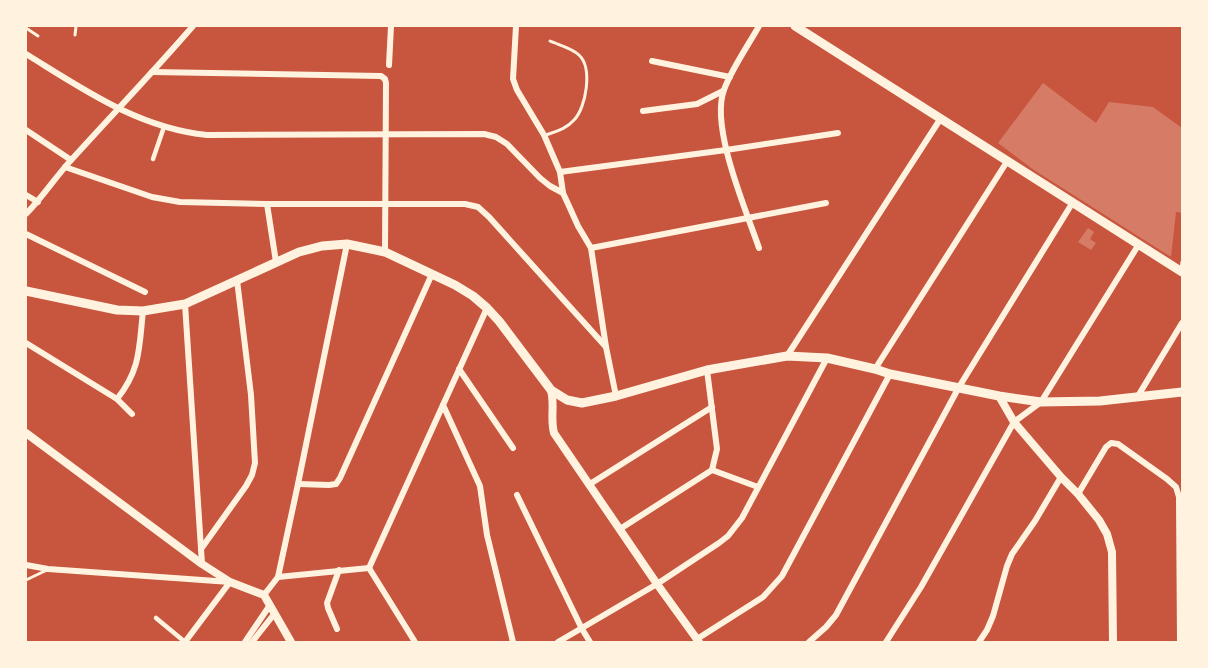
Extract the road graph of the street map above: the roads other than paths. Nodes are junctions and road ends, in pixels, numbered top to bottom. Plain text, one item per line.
1 (76, 26) edge
2 (193, 26) edge
3 (391, 26) edge
4 (516, 26) edge
5 (759, 26) edge
6 (795, 26) edge
7 (26, 28) edge
8 (75, 35) dead end
9 (38, 36) dead end
10 (550, 41) dead end
11 (26, 54) edge
12 (652, 61) dead end
13 (389, 64) dead end
14 (152, 72) junction
15 (730, 77) junction
16 (723, 91) junction
17 (117, 109) junction
18 (643, 111) dead end
19 (941, 118) junction
20 (164, 127) junction
21 (26, 130) edge
22 (838, 133) dead end
23 (385, 134) junction
24 (544, 135) junction
25 (726, 150) junction
26 (153, 159) dead end
27 (71, 160) junction
28 (1008, 160) junction
29 (65, 167) junction
30 (560, 172) junction
31 (564, 193) junction
32 (26, 195) edge
33 (38, 202) junction
34 (1073, 202) junction
35 (826, 203) dead end
36 (267, 204) junction
37 (386, 205) junction
38 (26, 214) edge
39 (749, 218) junction
40 (26, 234) edge
41 (347, 244) junction
42 (1139, 244) junction
43 (591, 248) junction
44 (759, 248) dead end
45 (385, 252) junction
46 (276, 262) junction
47 (1182, 268) edge
48 (432, 274) junction
49 (237, 280) junction
50 (26, 291) edge
51 (145, 292) dead end
52 (185, 304) junction
53 (487, 308) junction
54 (143, 311) junction
55 (1182, 323) edge
56 (27, 344) edge
57 (606, 347) junction
58 (26, 352) edge
59 (787, 356) junction
60 (827, 358) junction
61 (459, 369) junction
62 (875, 369) junction
63 (707, 370) junction
64 (890, 374) junction
65 (959, 387) junction
66 (551, 390) junction
67 (1182, 392) edge
68 (615, 396) junction
69 (999, 396) junction
70 (1138, 396) junction
71 (117, 399) junction
72 (1041, 402) junction
73 (443, 405) junction
74 (712, 407) junction
75 (132, 414) dead end
76 (1014, 422) junction
77 (26, 433) edge
78 (513, 448) dead end
79 (712, 470) junction
80 (1061, 477) junction
81 (298, 484) junction
82 (590, 484) junction
83 (758, 487) junction
84 (1078, 494) junction
85 (517, 495) dead end
86 (620, 530) junction
87 (201, 549) junction
88 (201, 564) junction
89 (26, 565) edge
90 (369, 568) junction
91 (48, 569) junction
92 (339, 570) junction
93 (278, 577) junction
94 (26, 580) edge
95 (230, 582) junction
96 (657, 584) junction
97 (264, 595) junction
98 (270, 605) junction
99 (275, 613) junction
100 (156, 618) dead end
101 (338, 629) dead end
102 (582, 629) junction
103 (698, 641) edge
104 (185, 642) edge
105 (244, 642) edge
106 (252, 642) edge
107 (291, 642) edge
108 (415, 642) edge
109 (513, 642) edge
110 (558, 642) edge
111 (590, 642) edge
112 (809, 642) edge
113 (886, 642) edge
114 (979, 642) edge
115 (1113, 642) edge
116 (1179, 642) edge

1 - 8 lane
2 - 14 street
3 - 13 street
4 - 24 street
5 - 15 street
6 - 19 main road
7 - 9 lane
10 - 24 lane
11 - 17 street
12 - 15 street
14 - 17 street
14 - 23 street
15 - 16 street
16 - 18 street
16 - 25 street
17 - 20 street
17 - 27 street
19 - 28 main road
19 - 59 street
20 - 23 street
20 - 26 street
21 - 27 street
22 - 25 street
23 - 31 street
23 - 37 street
24 - 30 street
25 - 30 street
25 - 39 street
27 - 29 street
28 - 34 main road
28 - 62 street
29 - 33 street
29 - 36 street
30 - 31 street
31 - 43 street
32 - 33 street
33 - 38 street
34 - 42 main road
34 - 65 street
35 - 39 street
36 - 37 street
36 - 46 street
37 - 45 street
37 - 57 street
39 - 43 street
39 - 44 street
40 - 51 street
41 - 45 main road
41 - 46 main road
41 - 81 street
42 - 47 main road
42 - 72 street
43 - 57 street
45 - 48 main road
46 - 49 main road
48 - 53 main road
48 - 81 street
49 - 52 main road
49 - 87 street
50 - 54 main road
52 - 54 main road
52 - 87 street
53 - 61 street
53 - 66 main road
54 - 71 street
55 - 70 street
56 - 58 street
56 - 71 street
57 - 68 street
59 - 60 main road
59 - 63 main road
60 - 62 main road
60 - 83 street
61 - 73 street
61 - 78 street
62 - 64 main road
63 - 68 main road
63 - 74 street
64 - 65 main road
64 - 103 street
65 - 69 main road
65 - 112 street
66 - 68 main road
66 - 82 street
67 - 70 main road
69 - 72 main road
69 - 76 street
70 - 72 main road
71 - 75 street
72 - 76 street
73 - 90 street
73 - 109 street
74 - 79 street
74 - 82 street
76 - 80 street
76 - 113 street
77 - 88 street
79 - 83 street
79 - 86 street
80 - 84 street
80 - 114 street
81 - 93 street
82 - 86 street
83 - 96 street
84 - 115 street
84 - 116 street
85 - 102 street
86 - 96 street
87 - 88 street
88 - 95 street
89 - 91 street
90 - 92 street
90 - 108 street
91 - 94 lane
91 - 95 street
92 - 93 street
92 - 101 street
93 - 97 street
95 - 97 street
95 - 104 street
96 - 102 street
96 - 103 street
97 - 98 street
98 - 99 street
98 - 105 street
99 - 106 street
99 - 107 street
100 - 104 street
102 - 110 street
102 - 111 street

